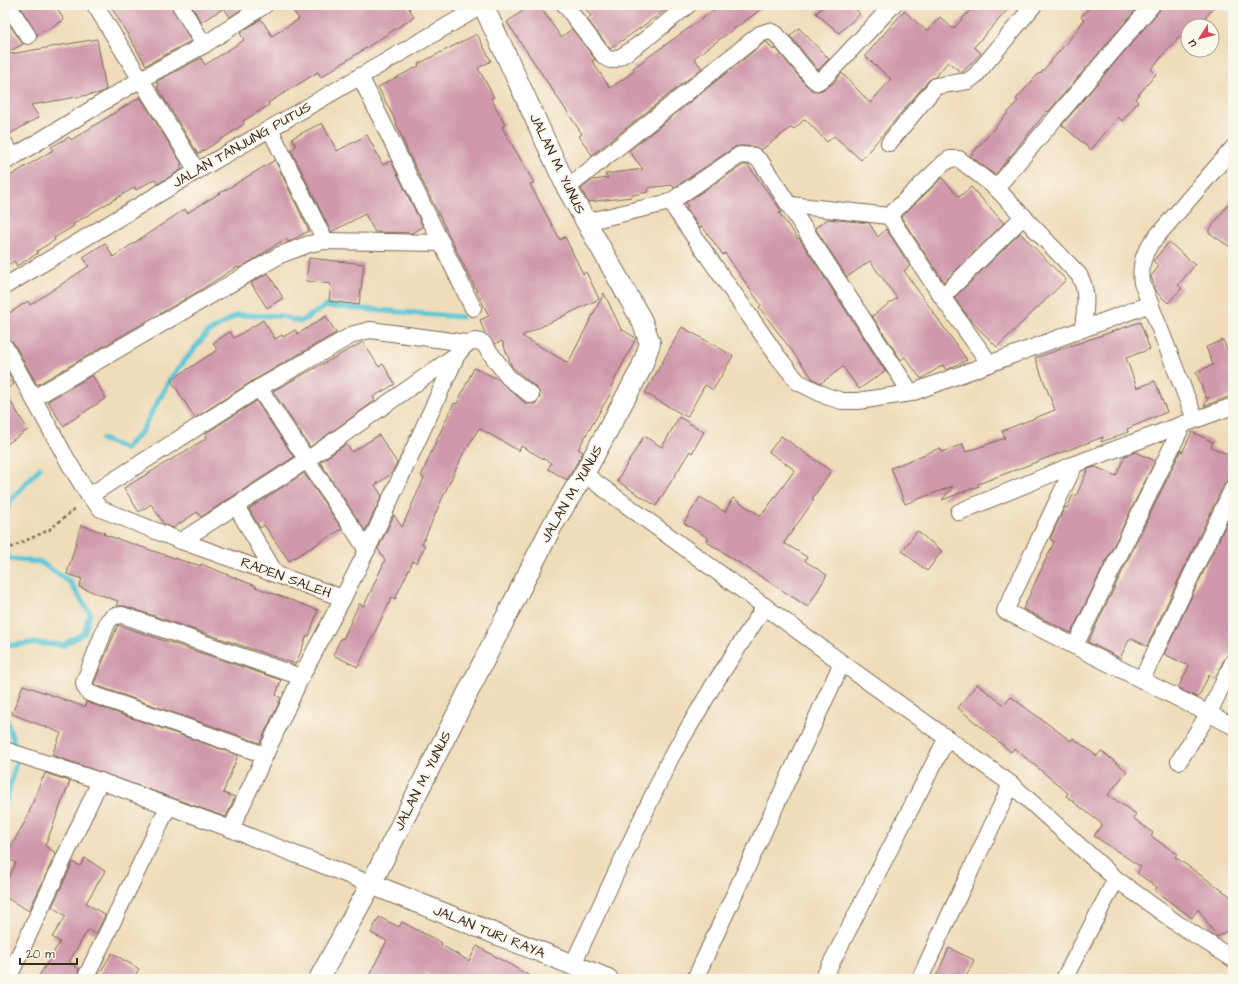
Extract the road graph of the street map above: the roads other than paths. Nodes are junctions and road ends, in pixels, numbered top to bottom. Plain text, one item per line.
1 (8, 5) edge
2 (95, 5) edge
3 (180, 5) edge
4 (265, 5) edge
5 (482, 5) edge
6 (565, 5) edge
7 (688, 5) edge
8 (893, 5) edge
9 (1034, 5) edge
10 (1152, 5) edge
11 (28, 36) dead end
12 (204, 45) junction
13 (360, 76) junction
14 (141, 79) junction
15 (270, 128) junction
16 (889, 143) dead end
17 (1233, 148) edge
18 (8, 154) edge
19 (197, 171) junction
20 (567, 188) junction
21 (996, 188) junction
22 (670, 202) junction
23 (791, 205) junction
24 (889, 216) junction
25 (1024, 216) junction
26 (586, 222) junction
27 (325, 241) junction
28 (442, 243) junction
29 (5, 286) edge
30 (942, 297) junction
31 (1150, 304) junction
32 (474, 308) dead end
33 (1083, 328) junction
34 (5, 347) edge
35 (461, 349) junction
36 (990, 364) junction
37 (259, 388) junction
38 (911, 393) junction
39 (531, 395) dead end
40 (34, 398) junction
41 (1233, 406) edge
42 (1189, 421) junction
43 (307, 460) junction
44 (1075, 464) junction
45 (584, 474) junction
46 (1233, 488) edge
47 (89, 496) junction
48 (236, 506) junction
49 (959, 512) dead end
50 (181, 541) junction
51 (367, 550) junction
52 (275, 573) junction
53 (343, 598) junction
54 (765, 606) junction
55 (1075, 646) junction
56 (1233, 662) edge
57 (842, 663) junction
58 (302, 677) junction
59 (1142, 679) junction
60 (1209, 713) junction
61 (1233, 726) edge
62 (947, 738) junction
63 (6, 750) edge
64 (265, 755) junction
65 (1179, 761) dead end
66 (100, 781) junction
67 (1010, 784) junction
68 (168, 807) junction
69 (231, 829) junction
70 (1116, 878) junction
71 (371, 884) junction
72 (1233, 959) edge
73 (572, 966) junction
74 (8, 979) edge
75 (85, 979) edge
76 (319, 979) edge
77 (608, 979) edge
78 (695, 979) edge
79 (823, 979) edge
80 (920, 979) edge
81 (1064, 979) edge

1 - 11 street
2 - 14 street
3 - 12 street
4 - 12 street
5 - 13 street, JALAN TANJUNG PUTUS
5 - 20 street, JALAN M. YUNUS
6 - 7 street
8 - 20 street
9 - 16 street
10 - 21 street
12 - 14 street
13 - 15 street, JALAN TANJUNG PUTUS
13 - 28 street
14 - 18 street
14 - 19 street
15 - 19 street, JALAN TANJUNG PUTUS
15 - 27 street
17 - 31 street
19 - 29 street, JALAN TANJUNG PUTUS
20 - 26 street, JALAN M. YUNUS
21 - 24 street
21 - 25 street
22 - 23 street
22 - 26 street
22 - 38 street
23 - 24 street
23 - 38 street
24 - 30 street
25 - 30 street
25 - 33 street
26 - 45 street, JALAN M. YUNUS
27 - 28 street
27 - 40 street
28 - 32 street
30 - 36 street
31 - 33 street
31 - 42 street
33 - 36 street
34 - 40 street
35 - 37 street
35 - 39 street
35 - 43 street
35 - 51 street
36 - 38 street
37 - 43 street
37 - 47 street
40 - 47 street, RADEN SALEH
41 - 42 street
42 - 44 street
42 - 55 street
43 - 48 street
43 - 51 street
44 - 49 street
44 - 55 street
45 - 54 street
45 - 71 street, JALAN M. YUNUS
46 - 59 street
47 - 50 street, RADEN SALEH
48 - 50 street
48 - 52 street
50 - 52 street, RADEN SALEH
51 - 53 street
52 - 53 street, RADEN SALEH
53 - 58 street, RADEN SALEH
54 - 57 street
54 - 73 street
55 - 59 street
56 - 60 street
57 - 62 street
57 - 78 street
58 - 64 street, RADEN SALEH
58 - 64 street
59 - 60 street
60 - 61 street
60 - 65 street
62 - 67 street
62 - 79 street
63 - 66 street
64 - 69 street, RADEN SALEH
66 - 68 street
66 - 74 street
67 - 70 street
67 - 80 street
68 - 69 street
68 - 75 street
69 - 71 street
70 - 72 street
70 - 81 street
71 - 73 street, JALAN TURI RAYA
71 - 76 street, JALAN M. YUNUS
73 - 77 street, JALAN TURI RAYA

